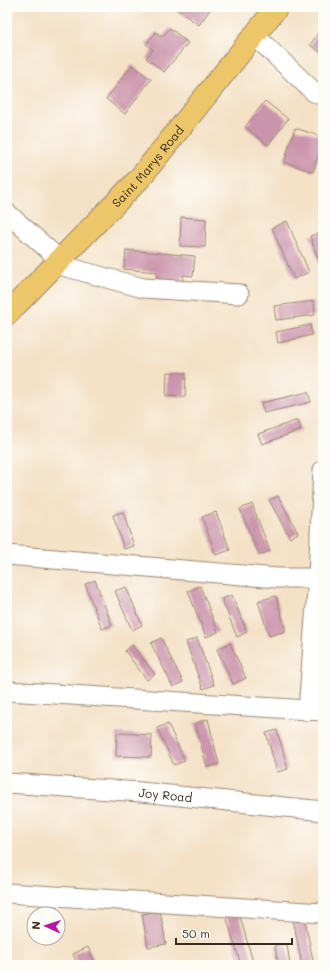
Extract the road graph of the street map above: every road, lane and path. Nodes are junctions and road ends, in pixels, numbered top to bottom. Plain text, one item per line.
1 (277, 7) edge
2 (255, 36) junction
3 (323, 96) edge
4 (7, 213) edge
5 (58, 262) junction
6 (239, 294) dead end
7 (7, 314) edge
8 (323, 470) edge
9 (7, 555) edge
10 (321, 578) edge
11 (7, 691) edge
12 (315, 711) edge
13 (7, 783) edge
14 (323, 811) edge
15 (7, 893) edge
16 (323, 913) edge

1 - 2 main road, Saint Marys Road
2 - 3 street
2 - 5 main road, Saint Marys Road
4 - 5 street
5 - 6 street
5 - 7 main road, Saint Marys Road
8 - 10 street
9 - 10 street
10 - 12 street
11 - 12 street
13 - 14 street, Joy Road
15 - 16 street

